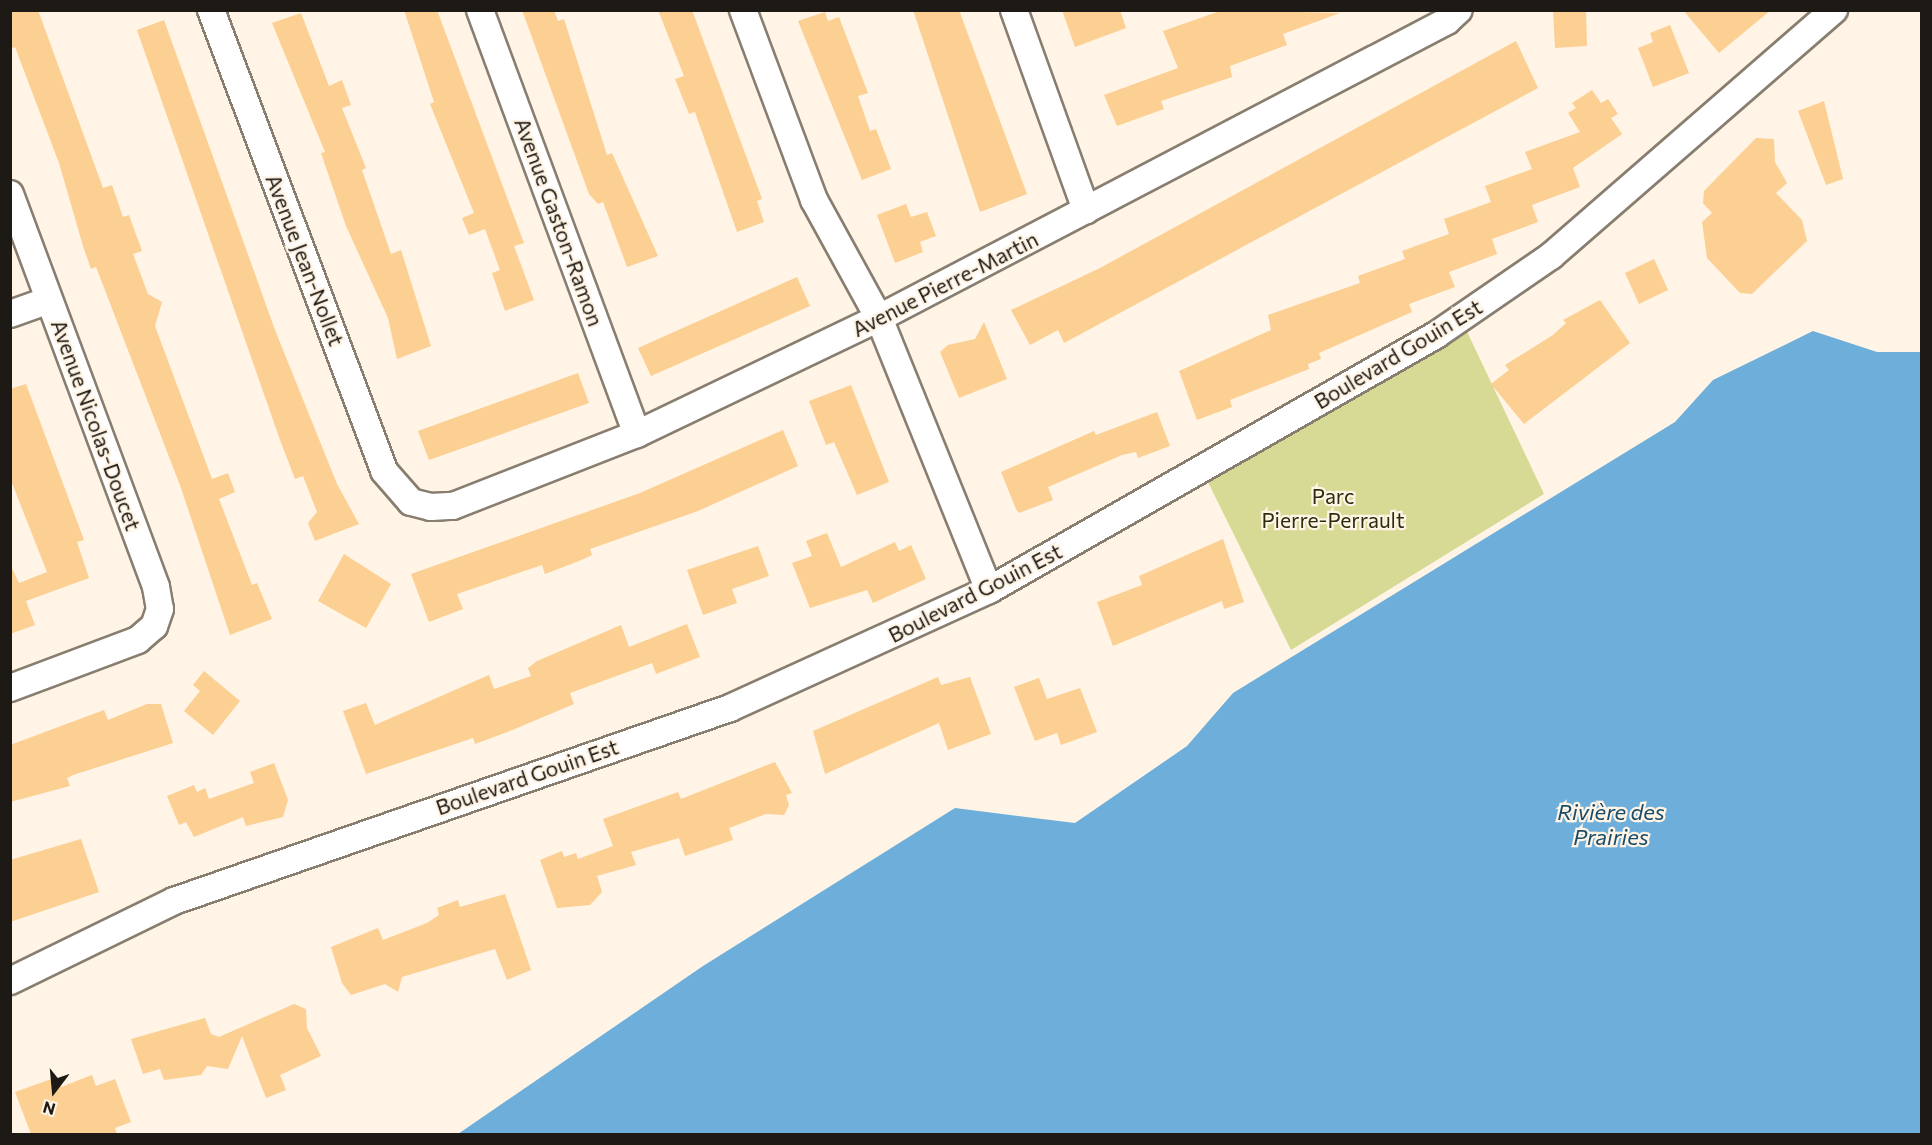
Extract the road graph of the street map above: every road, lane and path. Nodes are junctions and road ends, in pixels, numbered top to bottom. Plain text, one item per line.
1 (211, 10) edge
2 (480, 10) edge
3 (743, 10) edge
4 (1014, 10) edge
5 (1459, 10) edge
6 (1834, 10) edge
7 (10, 194) edge
8 (1086, 210) junction
9 (49, 300) junction
10 (10, 314) edge
11 (879, 318) junction
12 (637, 434) junction
13 (411, 502) joint
14 (989, 591) junction
15 (10, 688) edge
16 (10, 981) edge

1 - 13 street, Avenue Jean-Nollet
2 - 12 street, Avenue Gaston-Ramon
3 - 11 street
4 - 8 street
5 - 8 street, Avenue Pierre-Martin
6 - 14 street, Boulevard Gouin Est
7 - 9 street, Avenue Nicolas-Doucet
8 - 11 street, Avenue Pierre-Martin
9 - 10 street
9 - 15 street, Avenue Nicolas-Doucet
11 - 12 street, Avenue Pierre-Martin
11 - 14 street
12 - 13 street, Avenue Pierre-Martin
14 - 16 street, Boulevard Gouin Est

